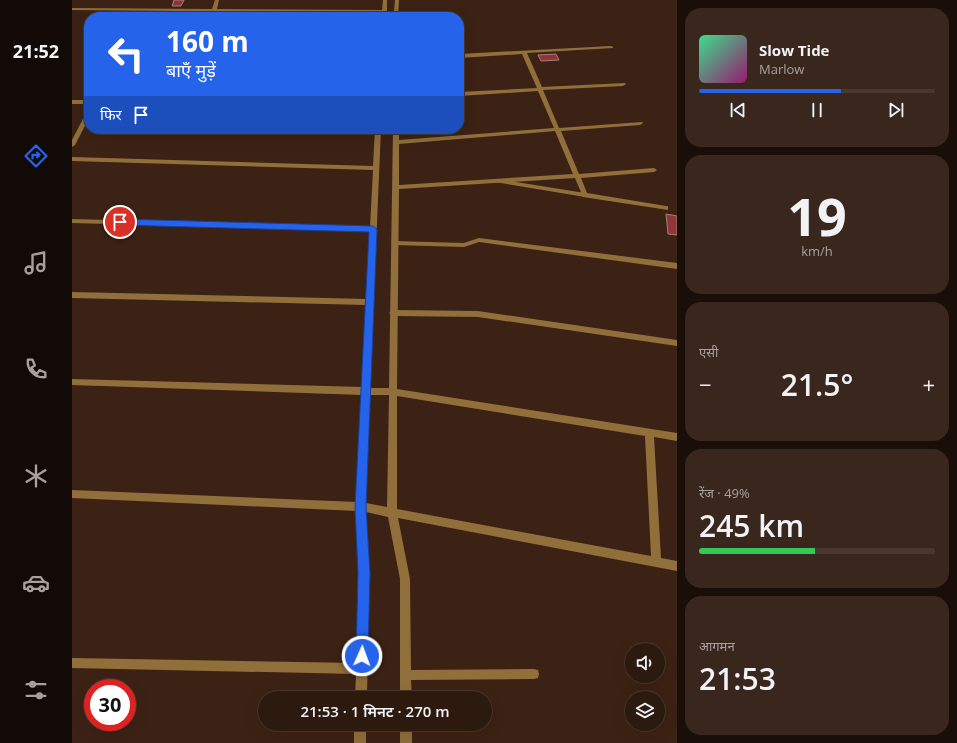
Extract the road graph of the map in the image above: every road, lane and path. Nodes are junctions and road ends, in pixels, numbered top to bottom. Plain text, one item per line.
1 (217, 0) edge
2 (385, 0) edge
3 (397, 0) edge
4 (72, 9) edge
5 (214, 10) junction
6 (299, 12) edge
7 (384, 12) edge
8 (396, 12) edge
9 (611, 47) dead end
10 (524, 52) junction
11 (464, 56) edge
12 (623, 84) dead end
13 (540, 90) junction
14 (464, 94) edge
15 (72, 102) edge
16 (84, 102) edge
17 (84, 122) edge
18 (640, 123) dead end
19 (558, 129) junction
20 (378, 134) edge
21 (396, 134) edge
22 (396, 142) junction
23 (72, 145) edge
24 (72, 159) edge
25 (376, 168) junction
26 (654, 170) dead end
27 (577, 176) junction
28 (497, 181) junction
29 (395, 187) junction
30 (585, 195) junction
31 (666, 208) dead end
32 (72, 221) edge
33 (373, 229) junction
34 (394, 243) junction
35 (677, 266) edge
36 (72, 295) edge
37 (370, 302) junction
38 (393, 313) junction
39 (677, 342) edge
40 (72, 382) edge
41 (366, 392) junction
42 (393, 392) junction
43 (650, 433) junction
44 (677, 437) edge
45 (72, 494) edge
46 (361, 507) junction
47 (392, 512) junction
48 (656, 562) junction
49 (677, 566) edge
50 (72, 663) edge
51 (362, 669) junction
52 (534, 674) dead end
53 (406, 675) junction
54 (361, 691) edge
55 (406, 691) edge
56 (360, 731) edge
57 (406, 731) edge
58 (360, 743) edge
59 (406, 743) edge

1 - 5 street
2 - 7 street
3 - 8 street
4 - 5 street
5 - 6 street
9 - 10 street
10 - 11 street
10 - 13 street
12 - 13 street
13 - 14 street
13 - 19 street
15 - 16 street
17 - 23 street
18 - 19 street
19 - 22 street
19 - 27 street
20 - 25 street
21 - 22 street
22 - 29 street
24 - 25 street
25 - 33 street
26 - 27 street
27 - 28 street
27 - 30 street
28 - 29 street
28 - 30 street
29 - 34 street
30 - 31 street
32 - 33 street
33 - 37 street
34 - 35 street
34 - 38 street
36 - 37 street
37 - 41 street
38 - 39 street
38 - 42 street
40 - 41 street
41 - 42 street
41 - 46 street
42 - 43 street
42 - 47 street
43 - 44 street
43 - 48 street
45 - 46 street
46 - 47 street
46 - 51 street
47 - 48 street
47 - 53 street
48 - 49 street
50 - 51 street
51 - 54 street
52 - 53 street
53 - 55 street
56 - 58 street
57 - 59 street

